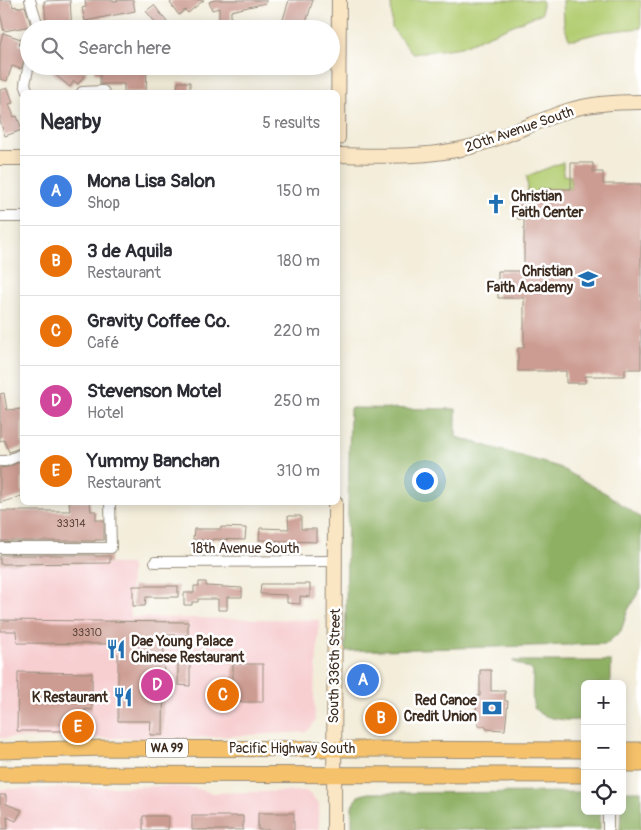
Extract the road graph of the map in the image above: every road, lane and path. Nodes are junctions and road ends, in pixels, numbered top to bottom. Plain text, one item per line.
1 (30, 0) edge
2 (339, 0) edge
3 (36, 20) edge
4 (339, 20) edge
5 (27, 75) edge
6 (338, 75) edge
7 (27, 90) edge
8 (338, 90) edge
9 (641, 102) edge
10 (340, 155) edge
11 (0, 158) edge
12 (20, 158) edge
13 (0, 217) edge
14 (20, 217) edge
15 (20, 455) edge
16 (0, 461) edge
17 (110, 505) edge
18 (335, 505) edge
19 (0, 548) edge
20 (335, 561) junction
21 (155, 562) dead end
22 (334, 748) junction
23 (581, 750) edge
24 (626, 750) edge
25 (641, 750) edge
26 (0, 751) edge
27 (626, 764) edge
28 (641, 764) edge
29 (581, 768) edge
30 (0, 774) edge
31 (334, 774) junction
32 (550, 774) junction
33 (581, 775) edge
34 (626, 775) edge
35 (641, 775) edge
36 (608, 815) edge
37 (334, 830) edge
38 (608, 830) edge

1 - 3 street
2 - 4 main road
5 - 7 street
6 - 8 main road
9 - 10 main road, 20th Avenue South
11 - 12 main road
13 - 14 street
15 - 16 street
17 - 19 street
18 - 20 main road, South 336th Street
20 - 21 street, 18th Avenue South
20 - 22 main road, South 336th Street
22 - 23 main road, Pacific Highway South / WA 99
22 - 26 main road, Pacific Highway South / WA 99
22 - 31 main road, South 336th Street
24 - 25 main road
27 - 28 main road
29 - 32 main road
30 - 31 main road, Pacific Highway South / WA 99
31 - 32 main road, Pacific Highway South / WA 99
31 - 37 main road, South 336th Street
32 - 33 main road, Pacific Highway South / WA 99
34 - 35 main road
36 - 38 street

